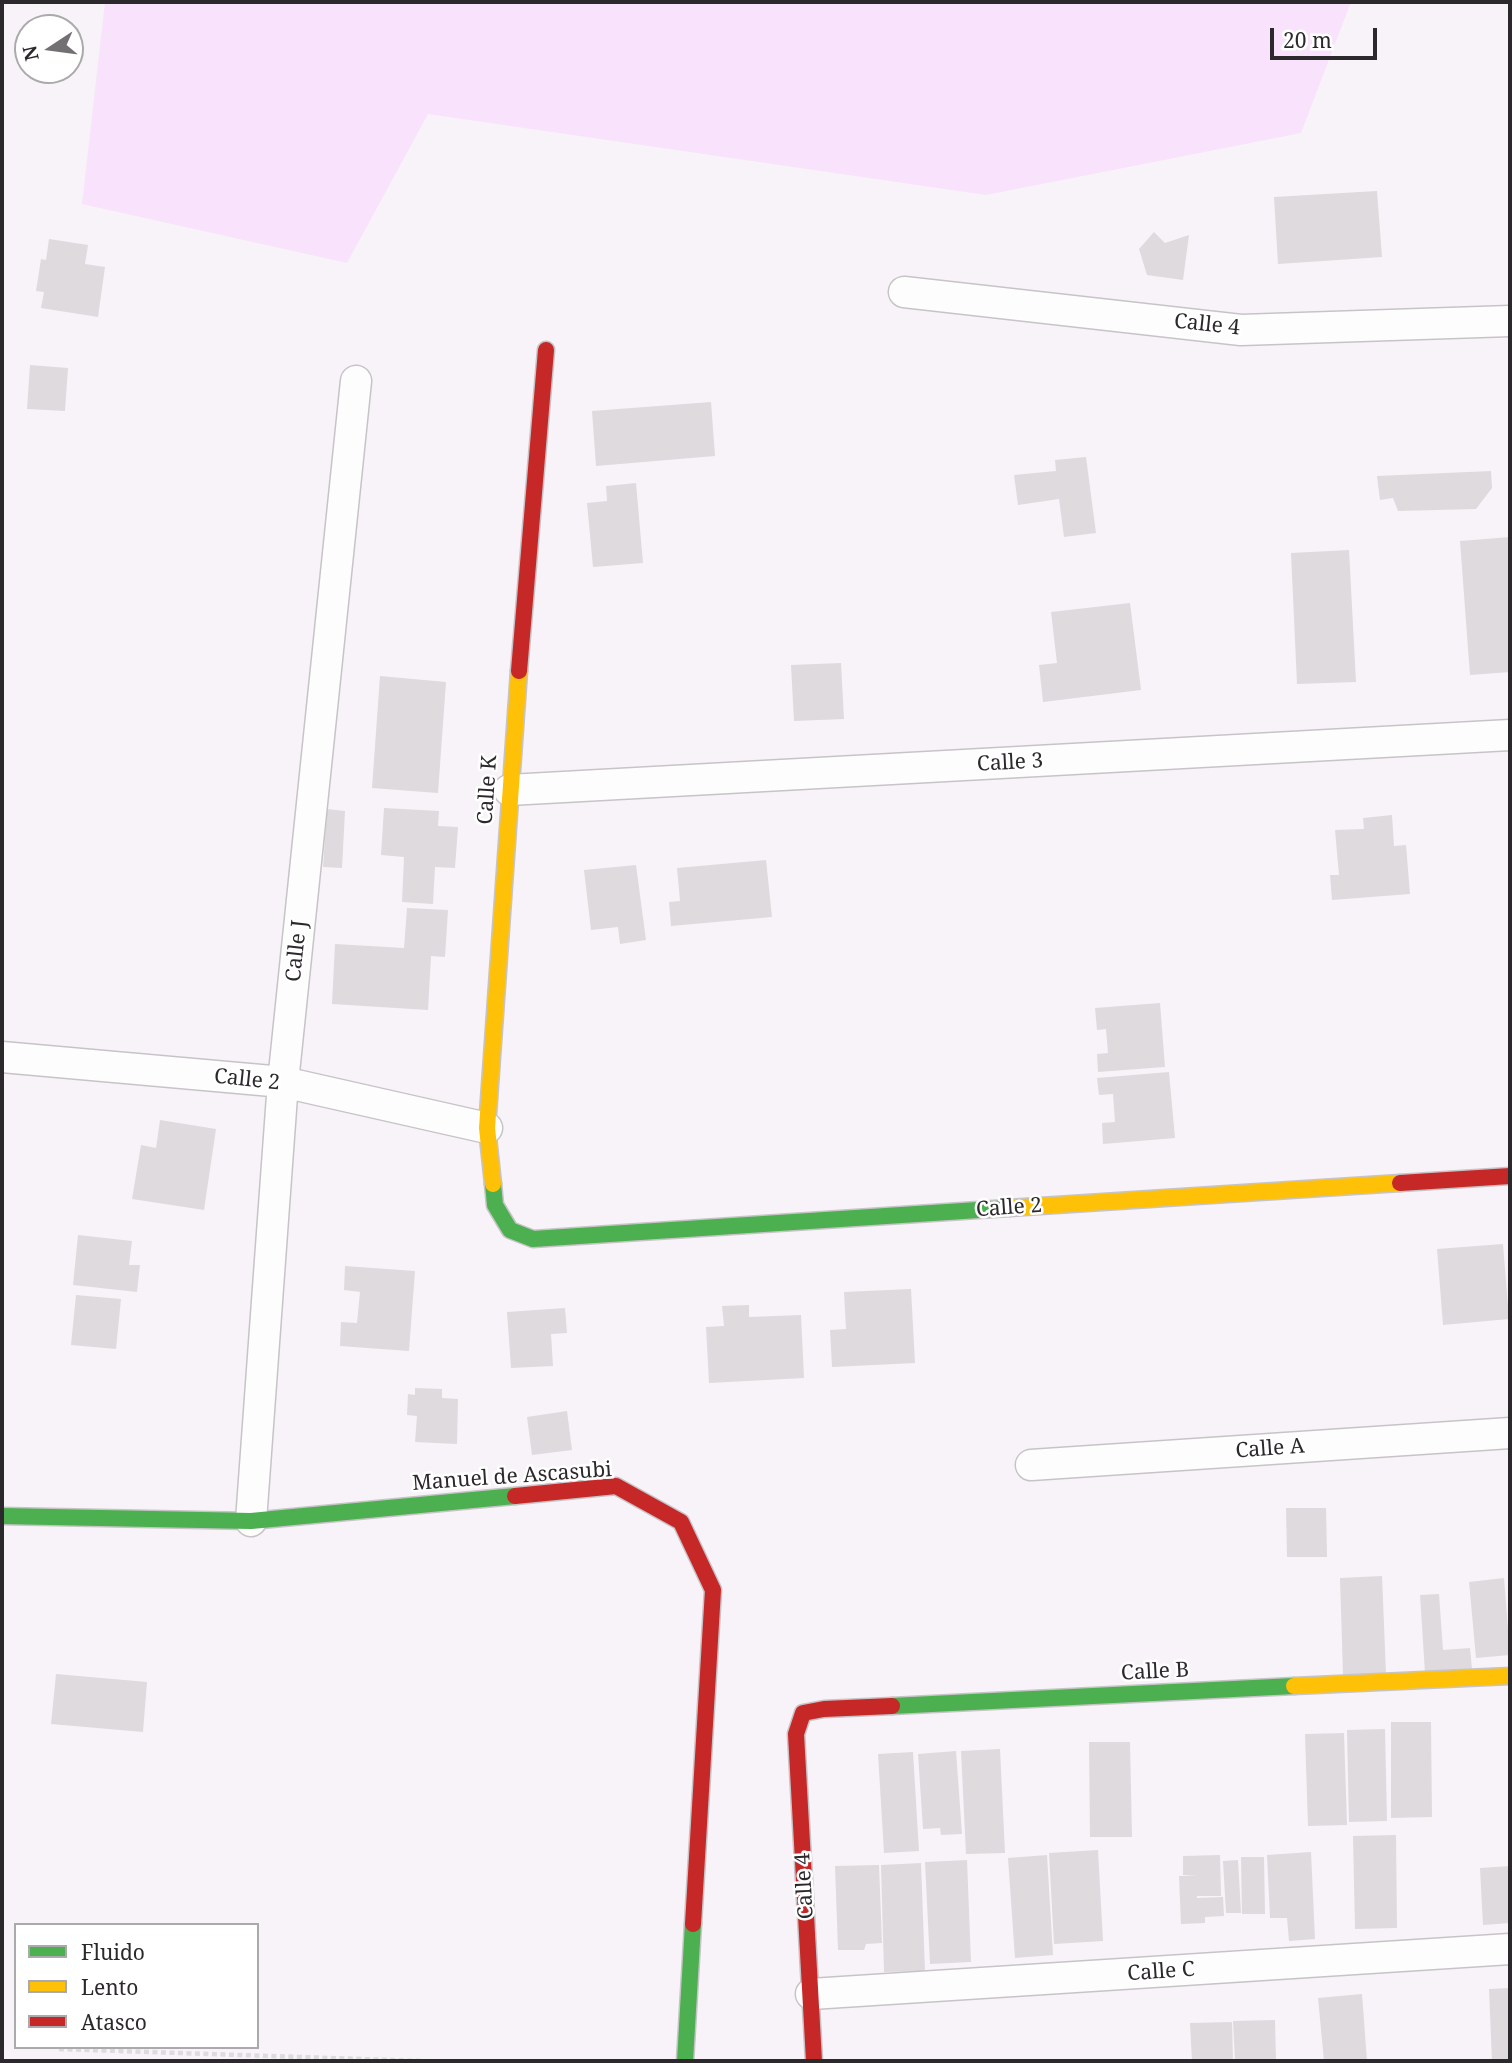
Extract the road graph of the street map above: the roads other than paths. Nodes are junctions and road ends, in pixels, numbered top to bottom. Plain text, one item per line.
1 (904, 292) dead end
2 (1510, 321) edge
3 (546, 350) dead end
4 (356, 381) dead end
5 (1510, 735) edge
6 (509, 790) junction
7 (2, 1057) edge
8 (283, 1082) junction
9 (487, 1128) junction
10 (1510, 1176) edge
11 (510, 1230) joint
12 (1510, 1433) edge
13 (1031, 1465) dead end
14 (2, 1516) edge
15 (251, 1521) junction
16 (1510, 1676) edge
17 (803, 1713) joint
18 (1510, 1949) edge
19 (811, 1994) junction
20 (685, 2061) edge
21 (814, 2061) edge

1 - 2 street, Calle 4
3 - 6 street, Calle K
4 - 8 street, Calle J
5 - 6 street, Calle 3
6 - 9 street, Calle K
7 - 8 street, Calle 2
8 - 9 street, Calle 2
8 - 15 street, Calle J
9 - 11 street, Calle K
10 - 11 street, Calle 2
12 - 13 street, Calle A
14 - 15 street, Manuel de Ascasubi
15 - 20 street, Manuel de Ascasubi
16 - 17 street, Calle B
17 - 19 street, Calle 4
18 - 19 street, Calle C
19 - 21 street, Calle 4

